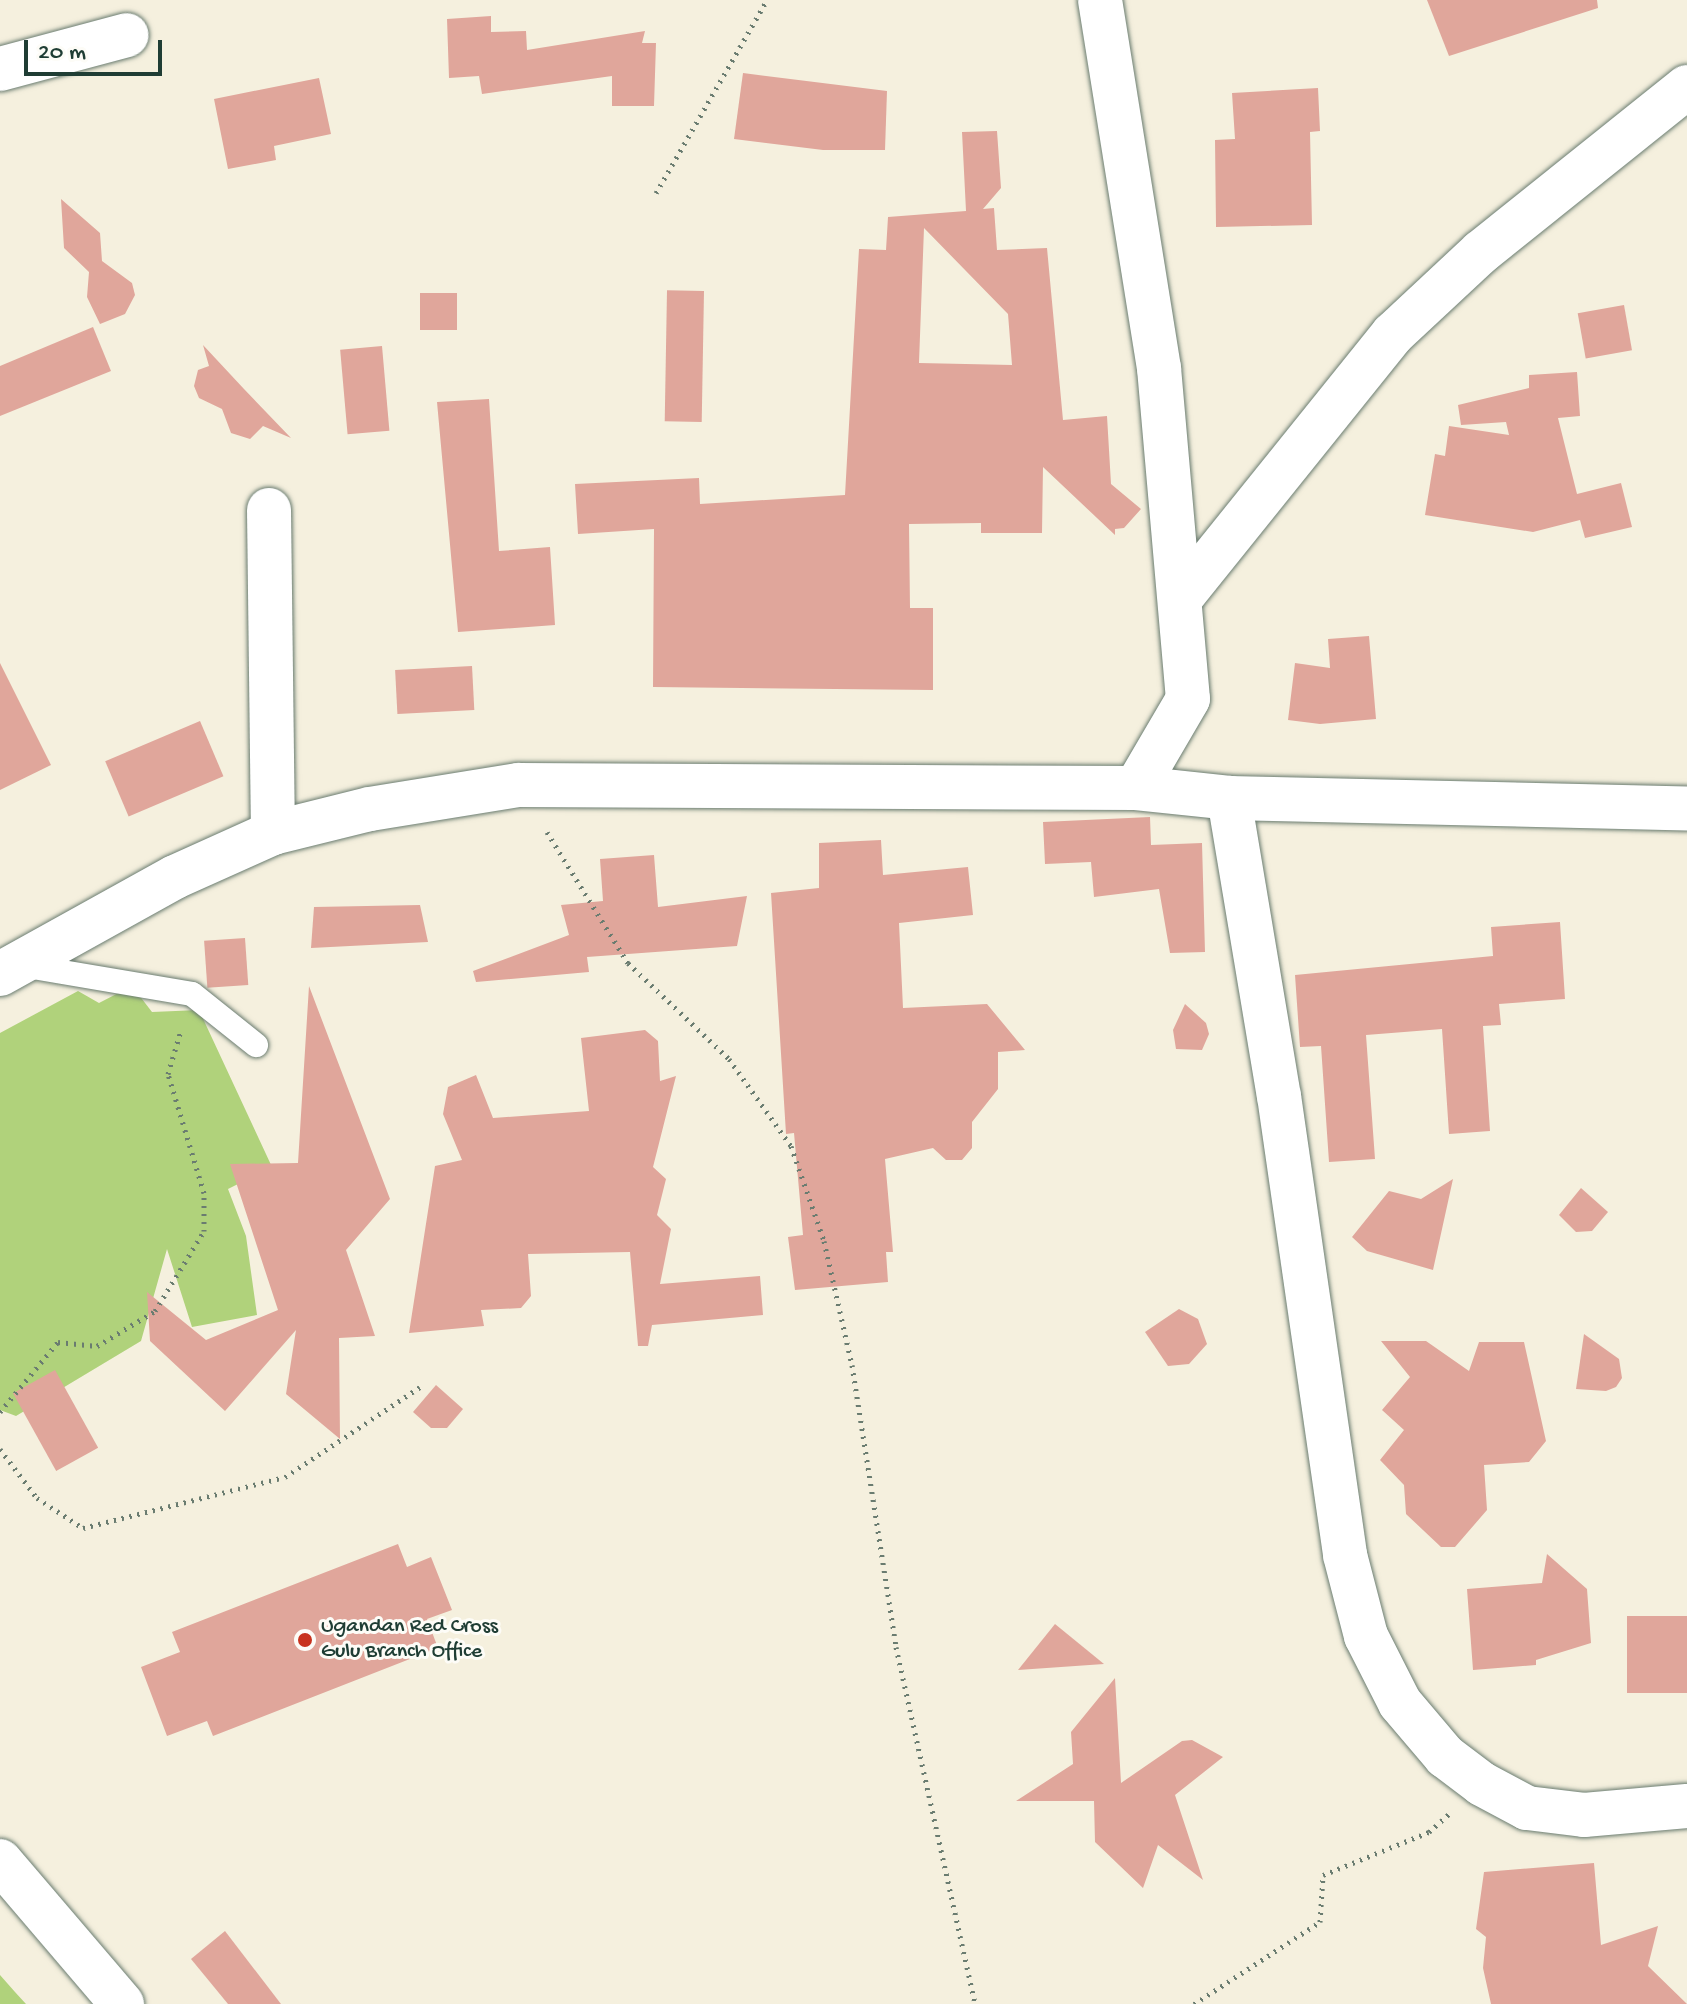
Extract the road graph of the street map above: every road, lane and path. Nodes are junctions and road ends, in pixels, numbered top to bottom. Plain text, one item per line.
1 (767, 0) edge
2 (1100, 0) edge
3 (127, 35) dead end
4 (0, 69) edge
5 (1687, 87) edge
6 (656, 193) dead end
7 (269, 510) dead end
8 (1183, 595) junction
9 (518, 785) junction
10 (1136, 788) junction
11 (1229, 798) junction
12 (1687, 808) edge
13 (273, 833) junction
14 (9, 969) edge
15 (192, 994) junction
16 (256, 1045) dead end
17 (420, 1387) dead end
18 (0, 1412) edge
19 (0, 1449) edge
20 (1482, 1784) junction
21 (1687, 1806) edge
22 (0, 1861) edge
23 (122, 2004) edge
24 (975, 2004) edge
25 (1194, 2004) edge

1 - 6 path
2 - 8 street
3 - 4 street
5 - 8 street
7 - 13 street
8 - 10 street
9 - 10 street
9 - 13 street
9 - 24 path
10 - 11 street
11 - 12 street
11 - 20 street
13 - 14 street
14 - 15 lane
15 - 16 lane
15 - 18 path
17 - 19 path
20 - 21 street
20 - 25 path
22 - 23 street

